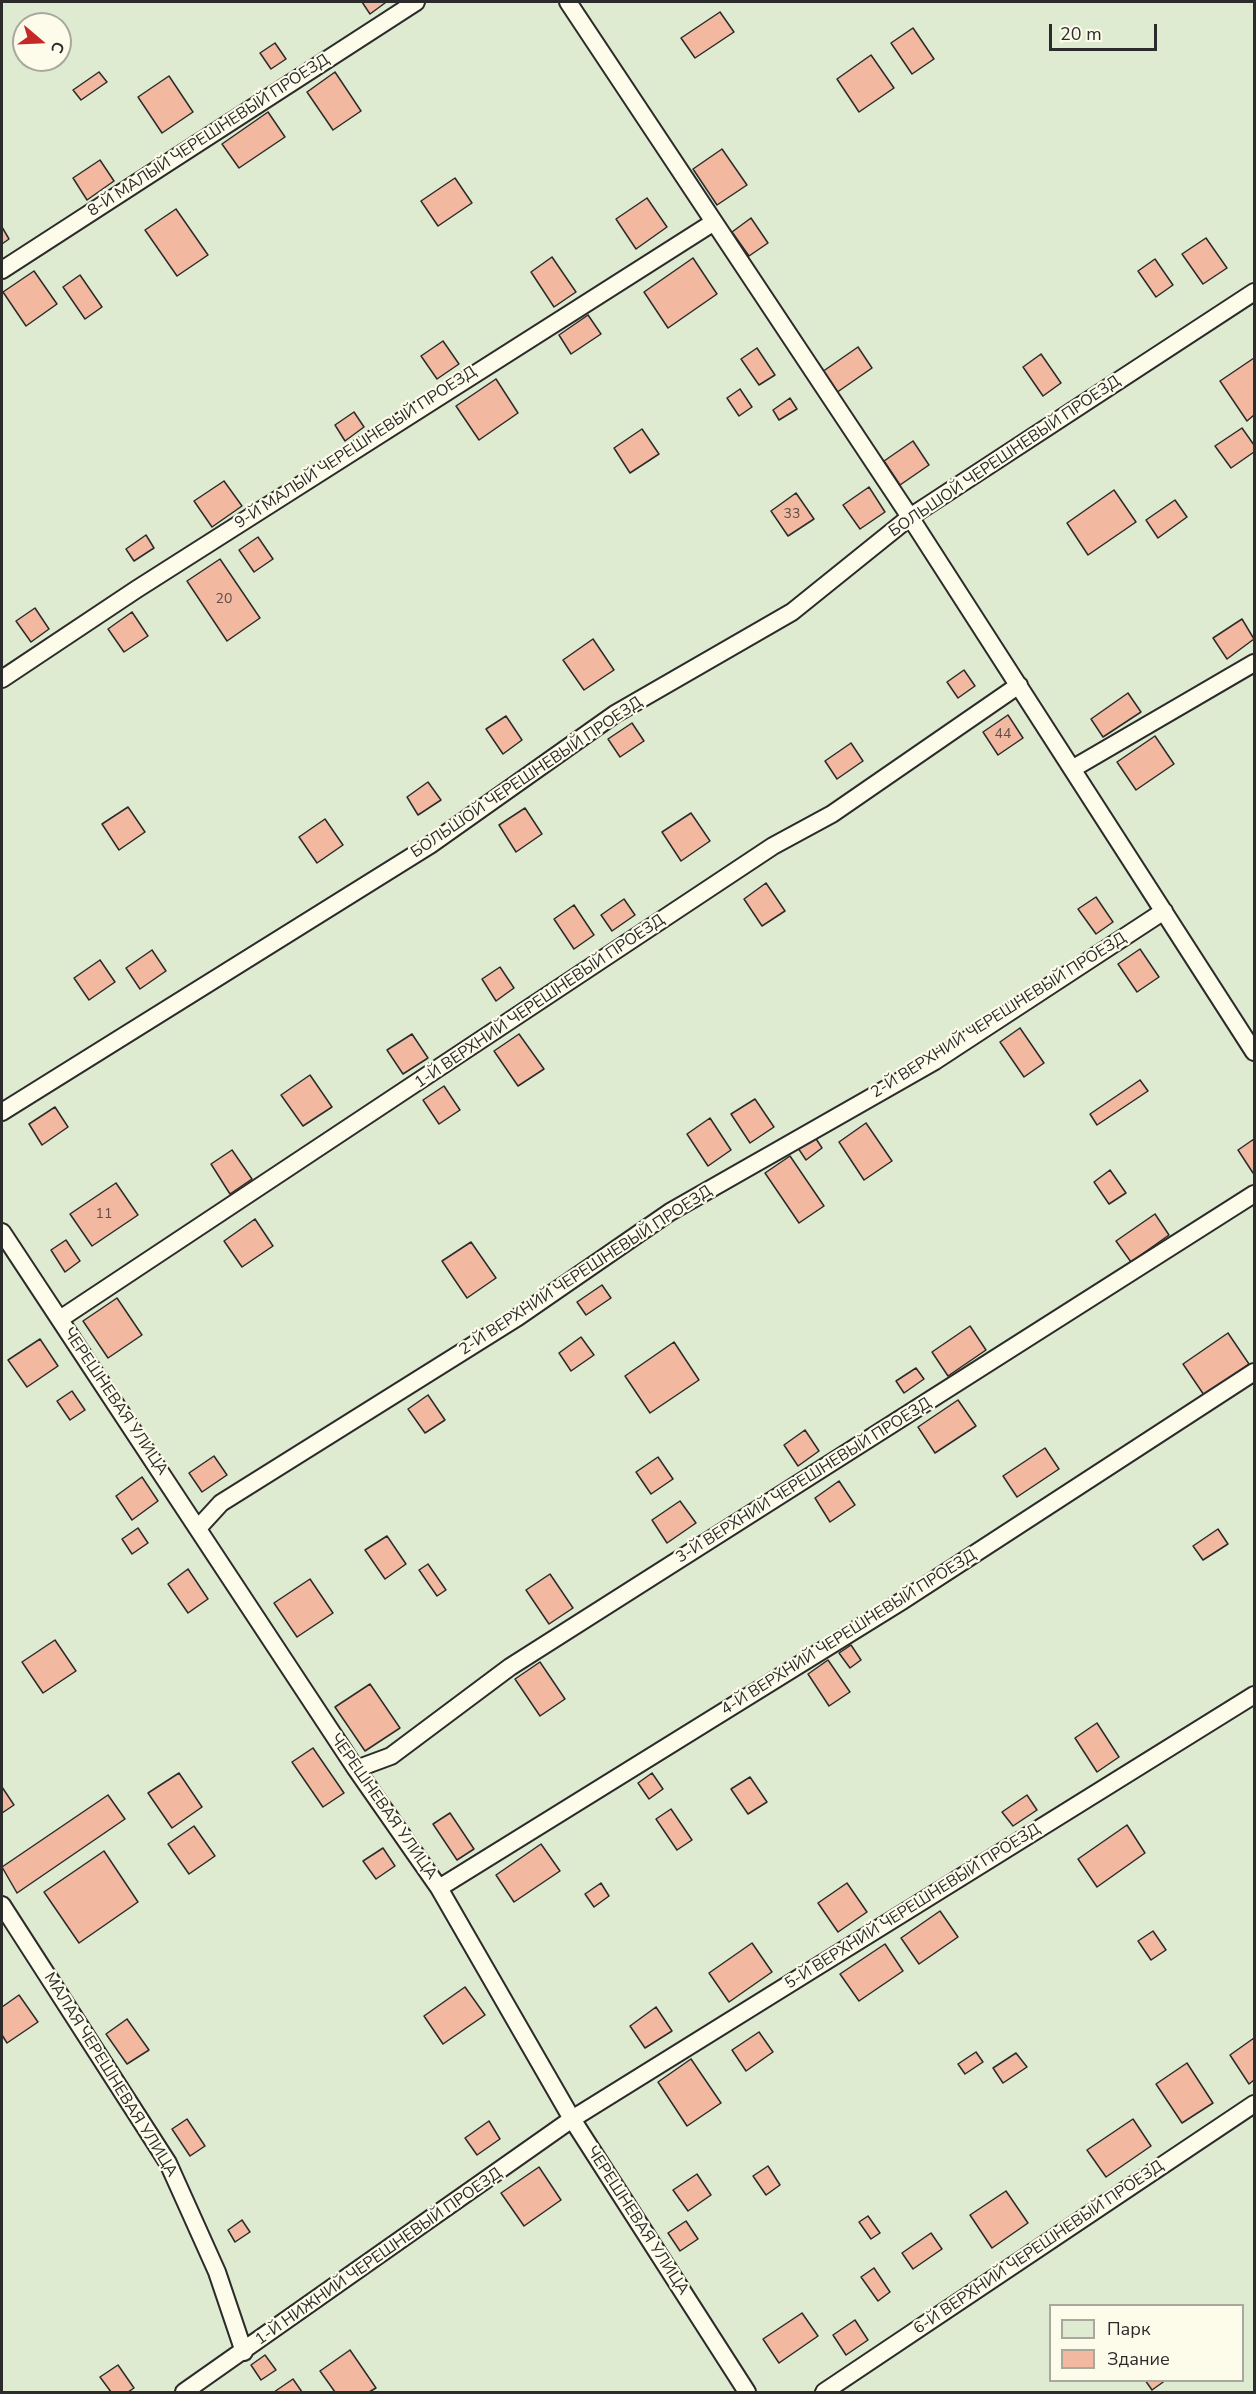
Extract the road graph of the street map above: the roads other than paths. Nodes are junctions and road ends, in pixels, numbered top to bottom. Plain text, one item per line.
1 (416, 2) edge
2 (568, 2) edge
3 (714, 222) junction
4 (2, 270) edge
5 (1254, 292) edge
6 (910, 517) junction
7 (1254, 663) edge
8 (2, 679) edge
9 (1019, 685) junction
10 (1072, 769) junction
11 (1164, 911) junction
12 (1254, 1052) edge
13 (2, 1112) edge
14 (1254, 1194) edge
15 (2, 1232) edge
16 (60, 1319) junction
17 (1254, 1372) edge
18 (199, 1527) junction
19 (1254, 1695) edge
20 (356, 1770) junction
21 (439, 1887) junction
22 (2, 1905) edge
23 (1254, 2104) edge
24 (572, 2119) junction
25 (244, 2352) junction
26 (184, 2392) edge
27 (747, 2392) edge
28 (824, 2392) edge

1 - 4 lane, 8-Й МАЛЫЙ ЧЕРЕШНЕВЫЙ ПРОЕЗД
2 - 3 lane
3 - 6 lane
3 - 8 lane, 9-Й МАЛЫЙ ЧЕРЕШНЕВЫЙ ПРОЕЗД
5 - 6 lane, БОЛЬШОЙ ЧЕРЕШНЕВЫЙ ПРОЕЗД
6 - 9 lane
6 - 13 lane, БОЛЬШОЙ ЧЕРЕШНЕВЫЙ ПРОЕЗД
7 - 10 lane
9 - 10 lane
9 - 16 lane, 1-Й ВЕРХНИЙ ЧЕРЕШНЕВЫЙ ПРОЕЗД
10 - 11 lane
11 - 12 lane
11 - 18 lane, 2-Й ВЕРХНИЙ ЧЕРЕШНЕВЫЙ ПРОЕЗД
14 - 20 lane, 3-Й ВЕРХНИЙ ЧЕРЕШНЕВЫЙ ПРОЕЗД
15 - 16 lane, ЧЕРЕШНЕВАЯ УЛИЦА
16 - 18 lane, ЧЕРЕШНЕВАЯ УЛИЦА
17 - 21 lane, 4-Й ВЕРХНИЙ ЧЕРЕШНЕВЫЙ ПРОЕЗД
18 - 20 lane, ЧЕРЕШНЕВАЯ УЛИЦА
19 - 24 lane, 5-Й ВЕРХНИЙ ЧЕРЕШНЕВЫЙ ПРОЕЗД
20 - 21 lane, ЧЕРЕШНЕВАЯ УЛИЦА
21 - 24 lane, ЧЕРЕШНЕВАЯ УЛИЦА
22 - 25 lane, МАЛАЯ ЧЕРЕШНЕВАЯ УЛИЦА
23 - 28 lane, 6-Й ВЕРХНИЙ ЧЕРЕШНЕВЫЙ ПРОЕЗД
24 - 25 lane, 1-Й НИЖНИЙ ЧЕРЕШНЕВЫЙ ПРОЕЗД
24 - 27 lane, ЧЕРЕШНЕВАЯ УЛИЦА
25 - 26 lane, 1-Й НИЖНИЙ ЧЕРЕШНЕВЫЙ ПРОЕЗД

